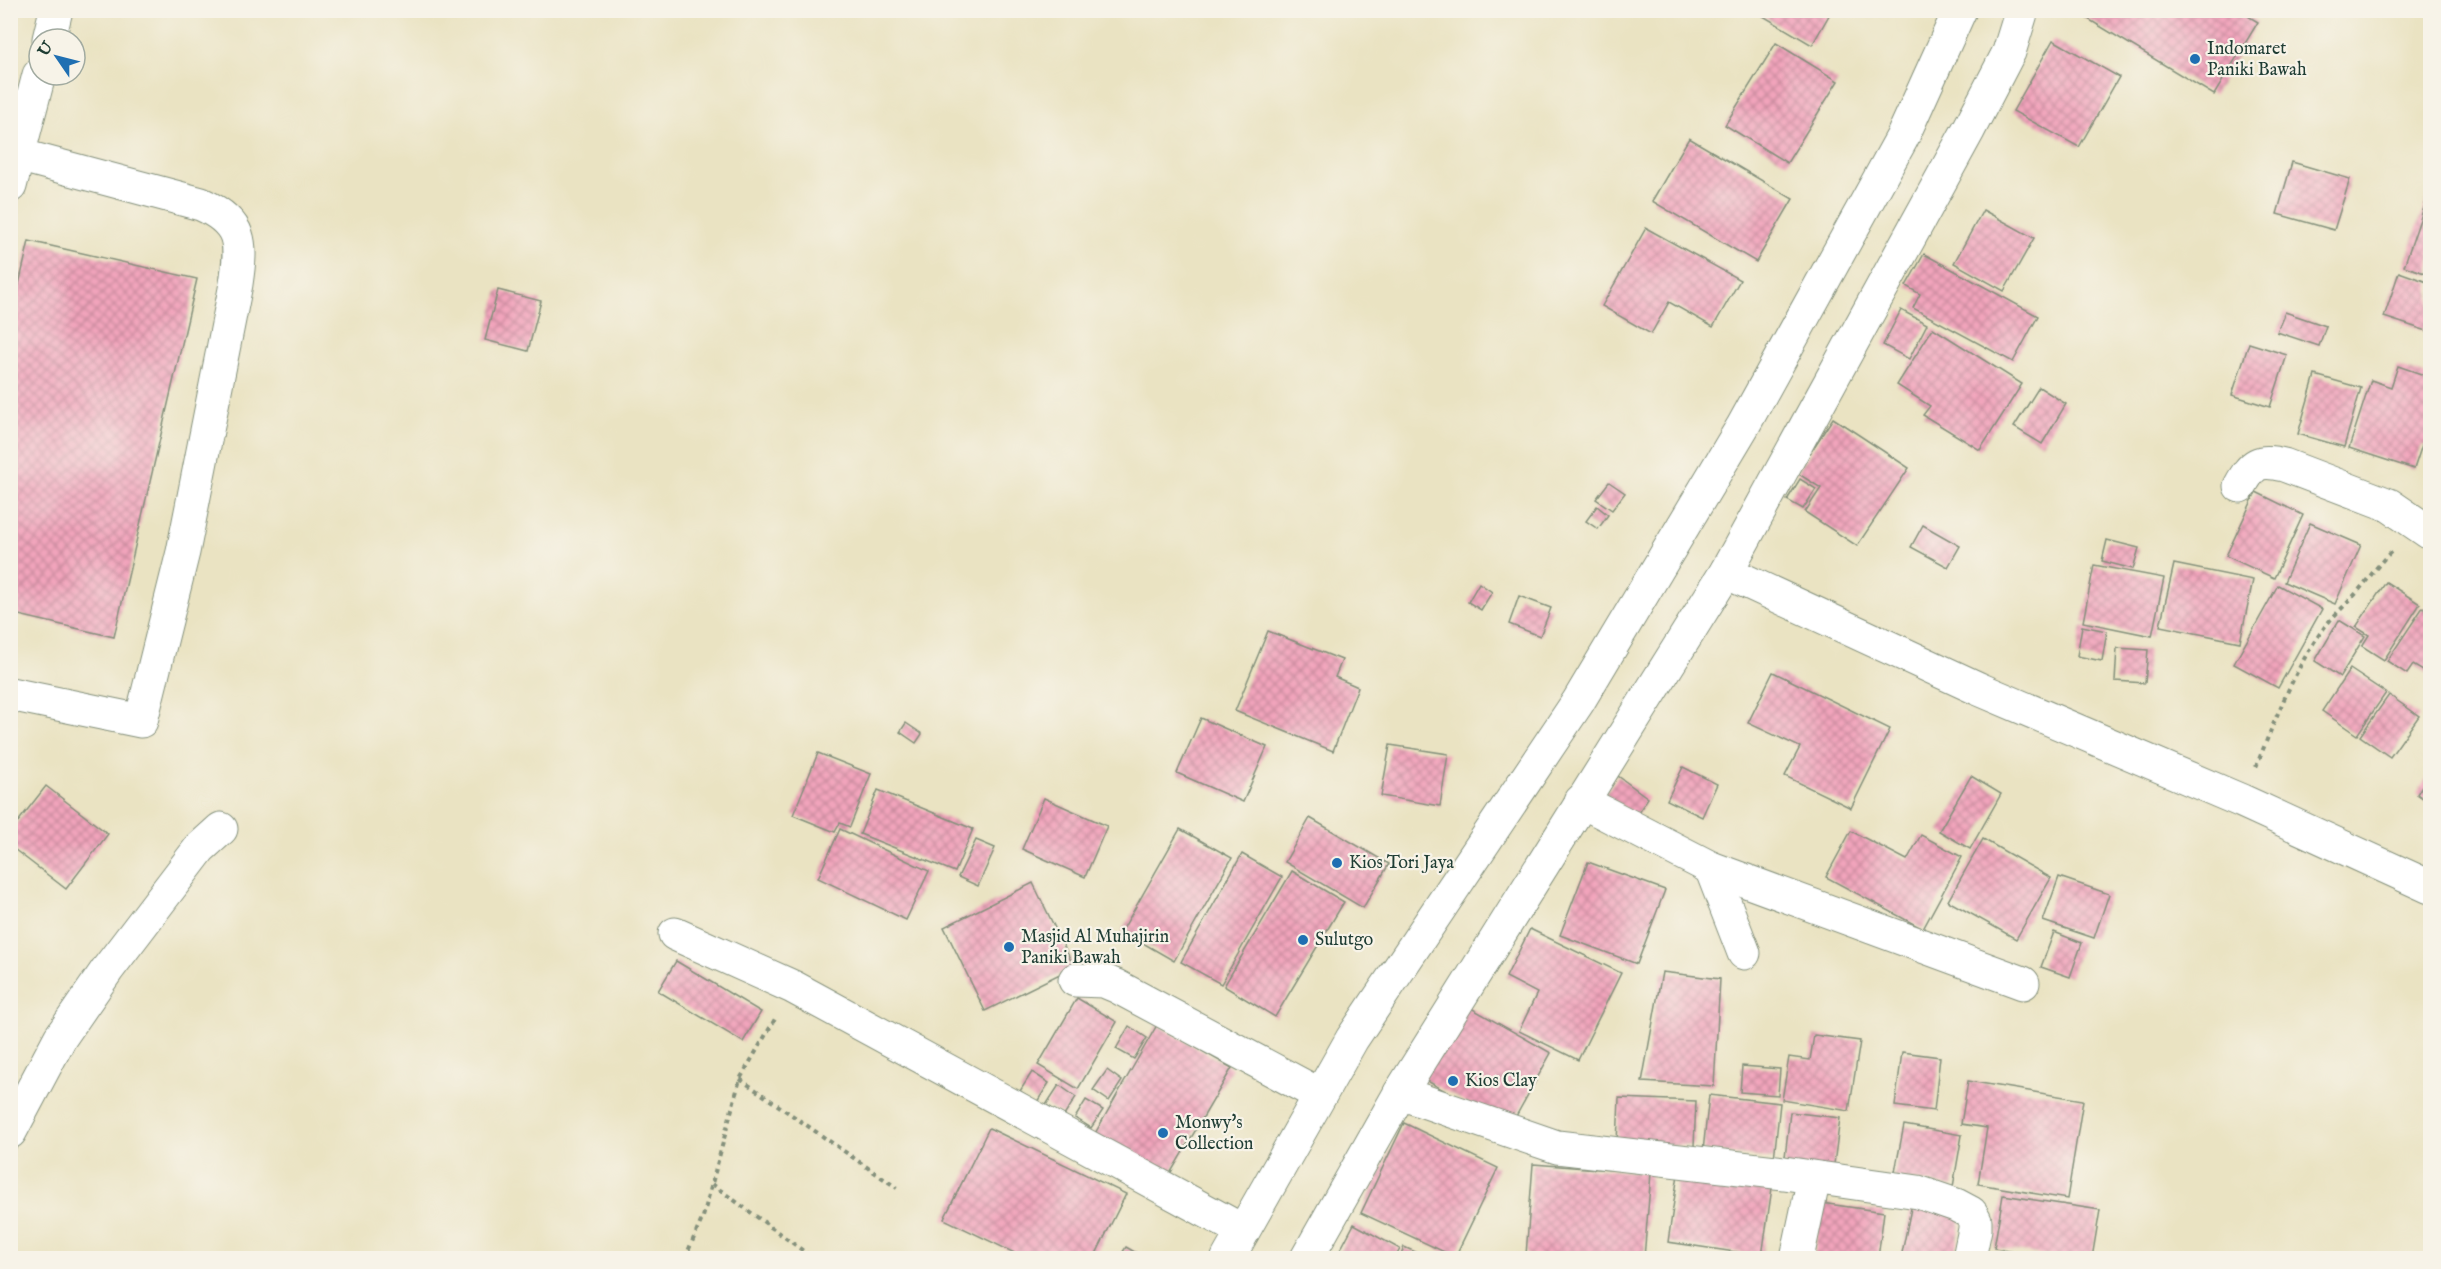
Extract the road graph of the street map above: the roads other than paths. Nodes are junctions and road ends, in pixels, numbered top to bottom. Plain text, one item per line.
1 (56, 10) edge
2 (1960, 10) edge
3 (2022, 10) edge
4 (52, 27) edge
5 (36, 87) edge
6 (18, 155) junction
7 (10, 186) edge
8 (2240, 486) dead end
9 (2427, 520) edge
10 (1726, 572) junction
11 (10, 694) edge
12 (1581, 801) junction
13 (221, 829) dead end
14 (1711, 868) junction
15 (2430, 887) edge
16 (675, 934) dead end
17 (1744, 953) dead end
18 (1075, 980) dead end
19 (2023, 983) dead end
20 (1400, 1093) junction
21 (1320, 1095) junction
22 (10, 1132) edge
23 (1814, 1178) junction
24 (1235, 1245) edge
25 (1307, 1258) edge
26 (1797, 1258) edge
27 (1969, 1258) edge

1 - 4 main road
2 - 21 main road
3 - 10 main road
5 - 6 main road
6 - 7 main road
6 - 11 main road
8 - 9 main road
10 - 12 main road
10 - 15 main road
12 - 14 main road
12 - 20 main road
13 - 22 main road
14 - 17 main road
14 - 19 main road
16 - 24 main road
18 - 21 main road
20 - 23 main road
20 - 25 main road
21 - 24 main road
23 - 26 main road
23 - 27 main road

